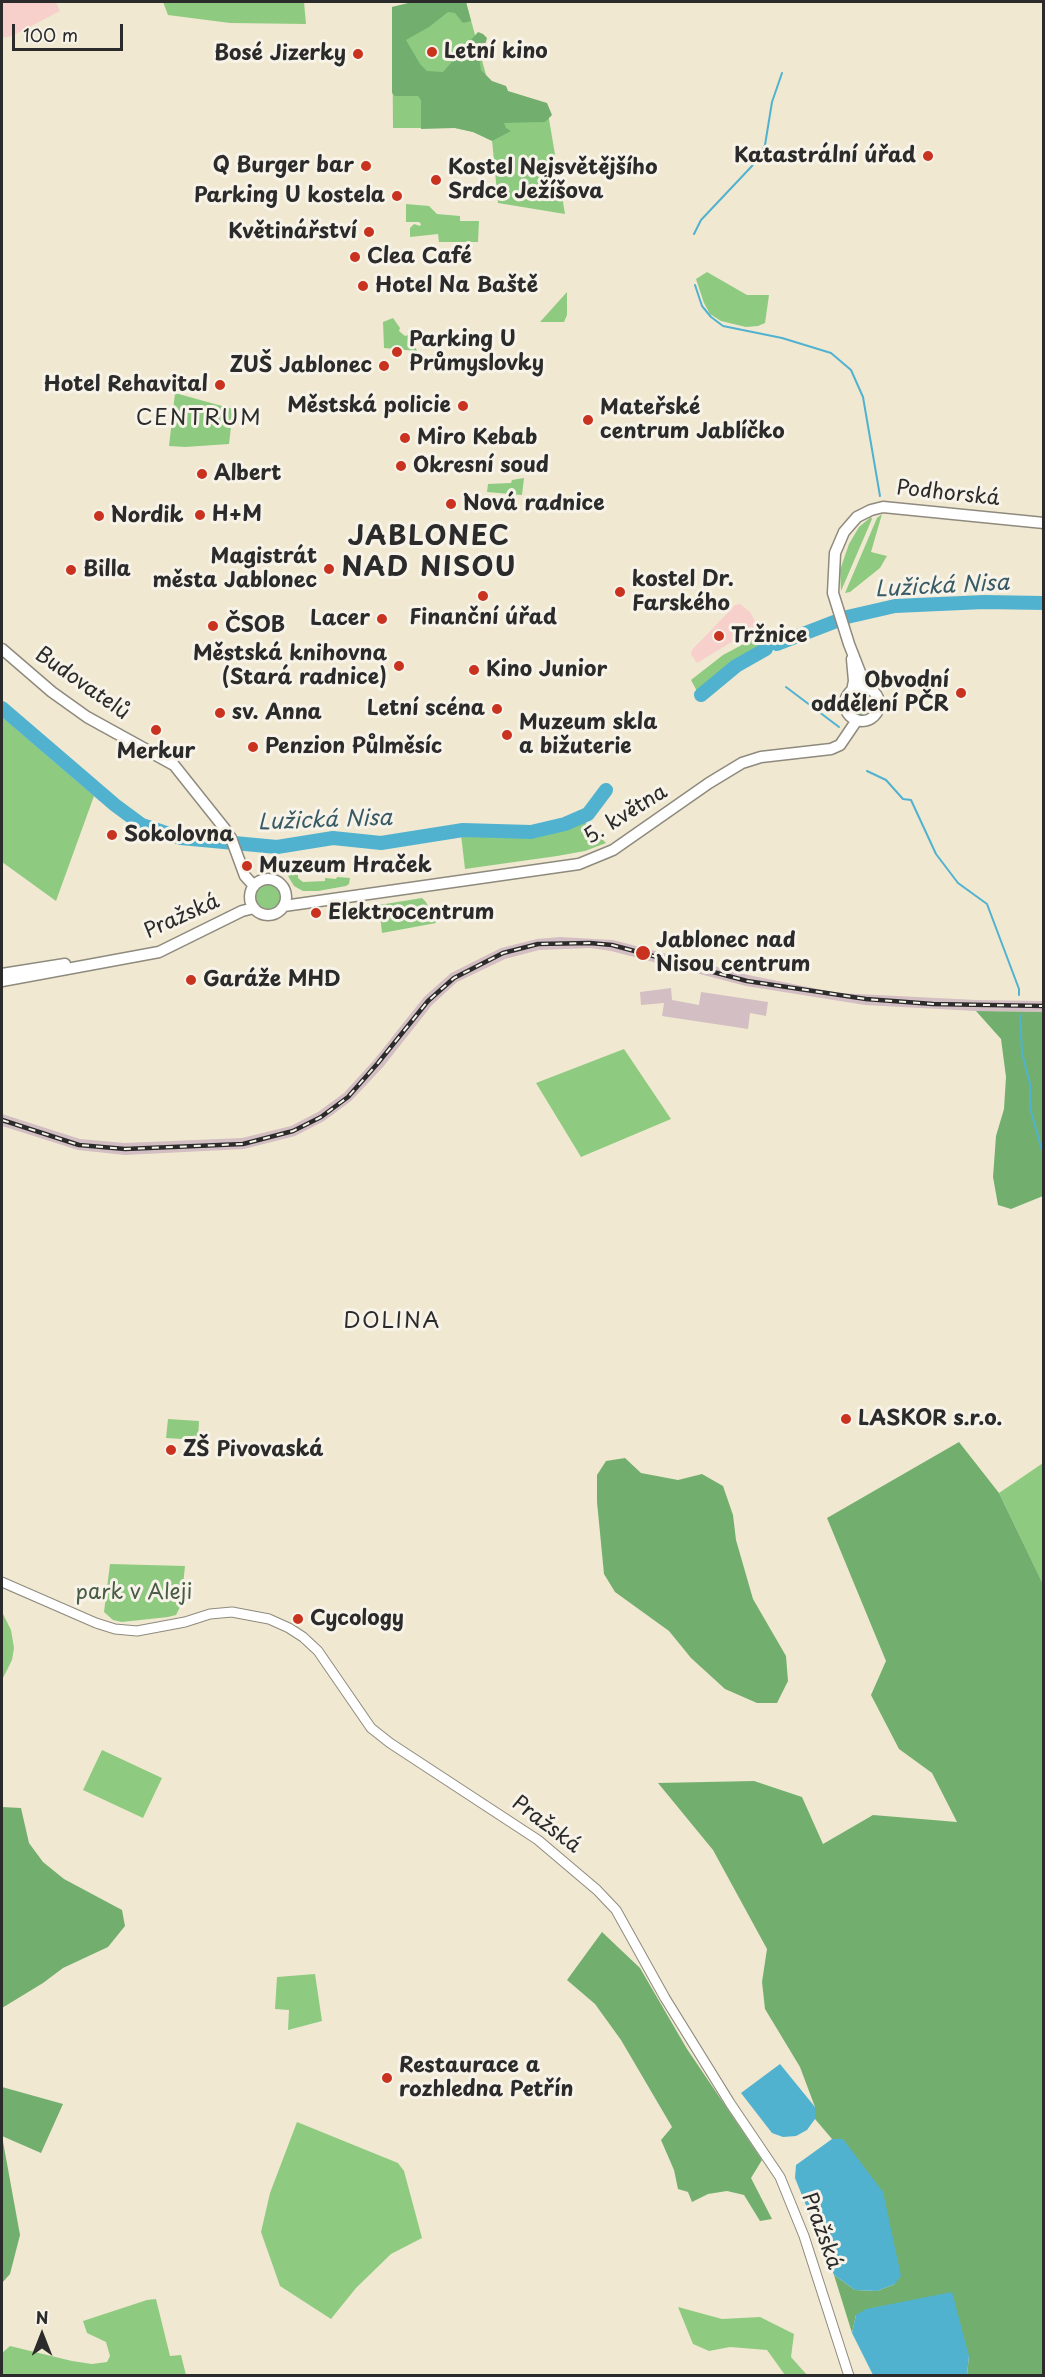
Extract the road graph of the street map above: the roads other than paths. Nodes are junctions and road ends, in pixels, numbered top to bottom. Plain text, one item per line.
1 (1044, 523) edge
2 (849, 644) junction
3 (2, 650) edge
4 (869, 689) junction
5 (852, 691) junction
6 (855, 719) junction
7 (253, 882) junction
8 (285, 900) junction
9 (253, 905) junction
10 (3, 976) edge
11 (2, 1582) edge
12 (849, 2376) edge

1 - 2 main road, Podhorská
2 - 4 main road
2 - 5 main road
3 - 7 main road, Budovatelů
4 - 5 main road
4 - 6 main road
5 - 6 main road
6 - 8 main road, 5. května
7 - 8 main road
7 - 9 main road
8 - 9 main road
9 - 10 main road, Pražská
11 - 12 main road, Pražská

